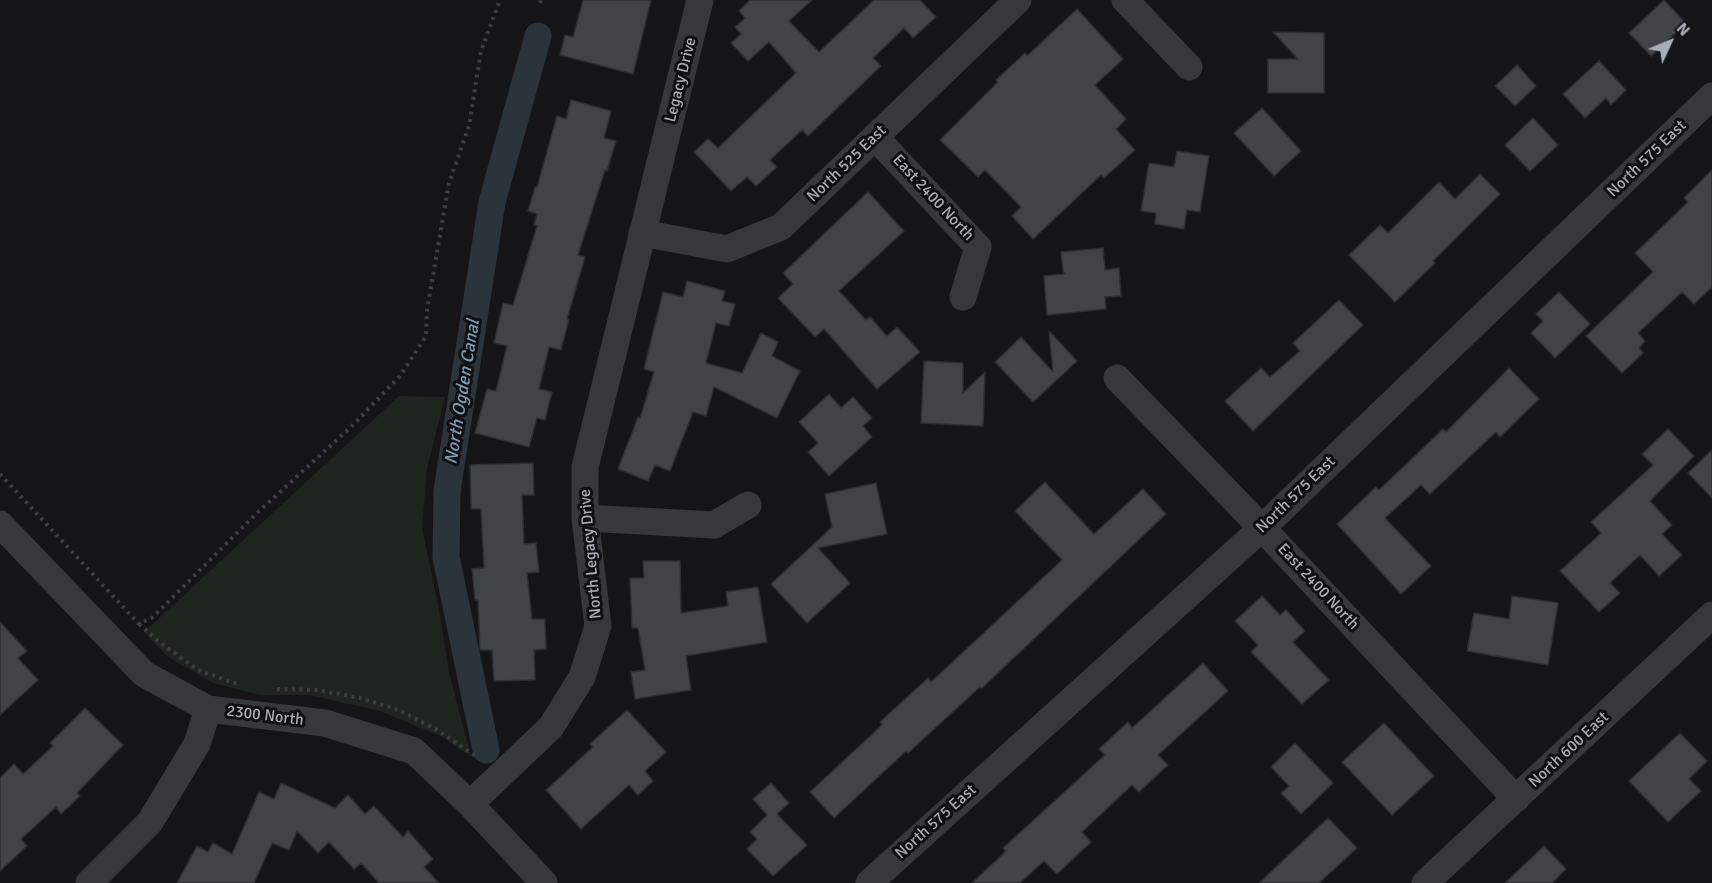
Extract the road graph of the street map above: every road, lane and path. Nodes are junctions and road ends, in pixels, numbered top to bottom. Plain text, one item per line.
1 (500, 0) edge
2 (700, 0) edge
3 (1018, 0) edge
4 (1125, 0) edge
5 (1189, 67) dead end
6 (1712, 96) edge
7 (875, 137) junction
8 (662, 159) joint
9 (642, 233) junction
10 (963, 297) dead end
11 (1117, 378) dead end
12 (0, 474) edge
13 (748, 505) dead end
14 (585, 518) junction
15 (0, 524) edge
16 (1262, 528) junction
17 (1712, 615) edge
18 (208, 709) junction
19 (1516, 799) junction
20 (470, 804) junction
21 (89, 883) edge
22 (544, 883) edge
23 (869, 883) edge
24 (1425, 883) edge

1 - 12 path
2 - 8 street, Legacy Drive
3 - 7 street, North 525 East
4 - 5 street
6 - 16 street, North 575 East
7 - 9 street, North 525 East
7 - 10 street, East 2400 North
8 - 9 street, North Legacy Drive
9 - 14 street, North Legacy Drive
11 - 16 street, East 2400 North
13 - 14 street
14 - 20 street, North Legacy Drive
15 - 18 street, 2300 North
16 - 19 street, East 2400 North
16 - 23 street, North 575 East
17 - 19 street, North 600 East
18 - 20 street, 2300 North
18 - 21 street
19 - 24 street, North 600 East
20 - 22 street, 2300 North

